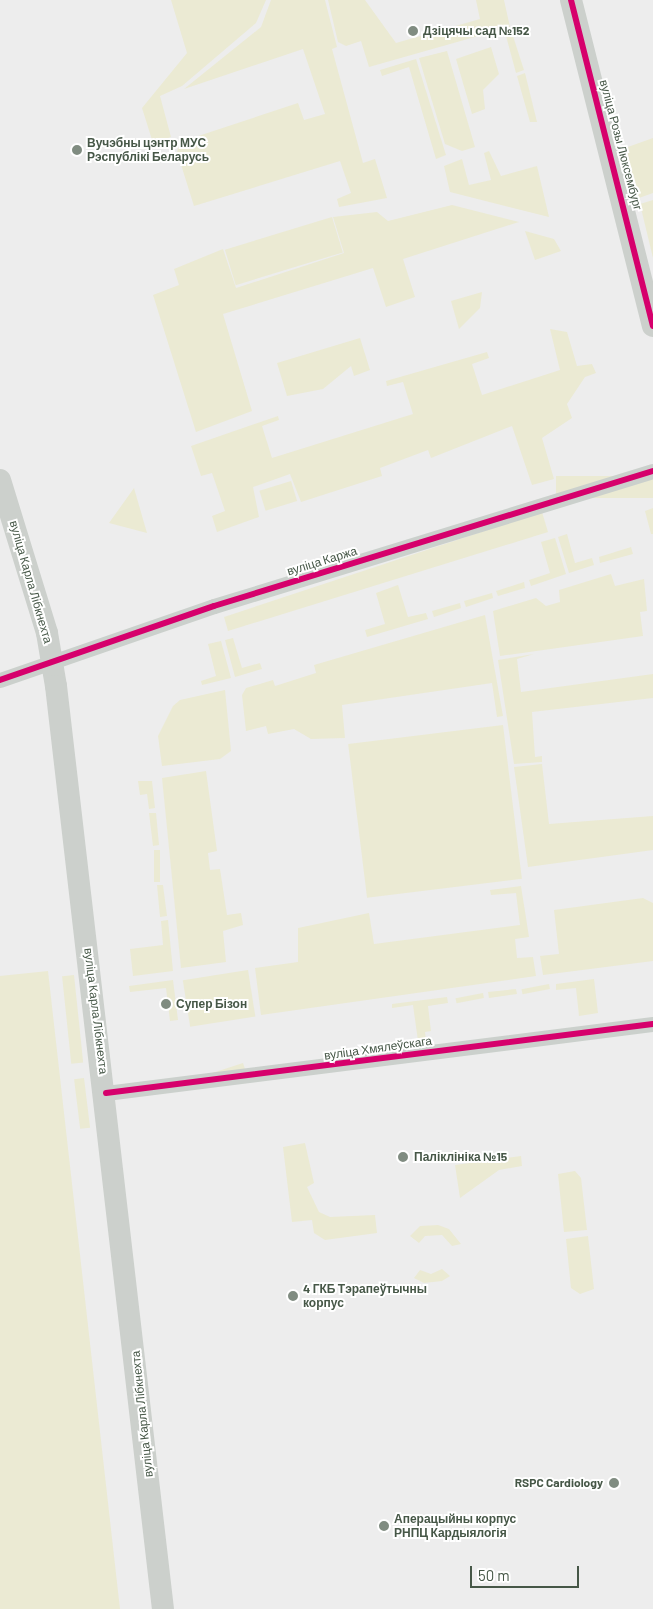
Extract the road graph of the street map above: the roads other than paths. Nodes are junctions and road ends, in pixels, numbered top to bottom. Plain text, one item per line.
1 (571, 0) edge
2 (653, 326) edge
3 (653, 471) edge
4 (0, 480) edge
5 (52, 661) junction
6 (0, 680) edge
7 (653, 1024) edge
8 (106, 1093) junction
9 (163, 1609) edge

1 - 2 main road, вуліца Розы Люксембург
3 - 5 street, вуліца Каржа
4 - 5 main road, вуліца Карла Лібкнехта
5 - 6 street, вуліца Каржа
5 - 8 main road, вуліца Карла Лібкнехта
7 - 8 street, вуліца Хмялеўскага
8 - 9 main road, вуліца Карла Лібкнехта

